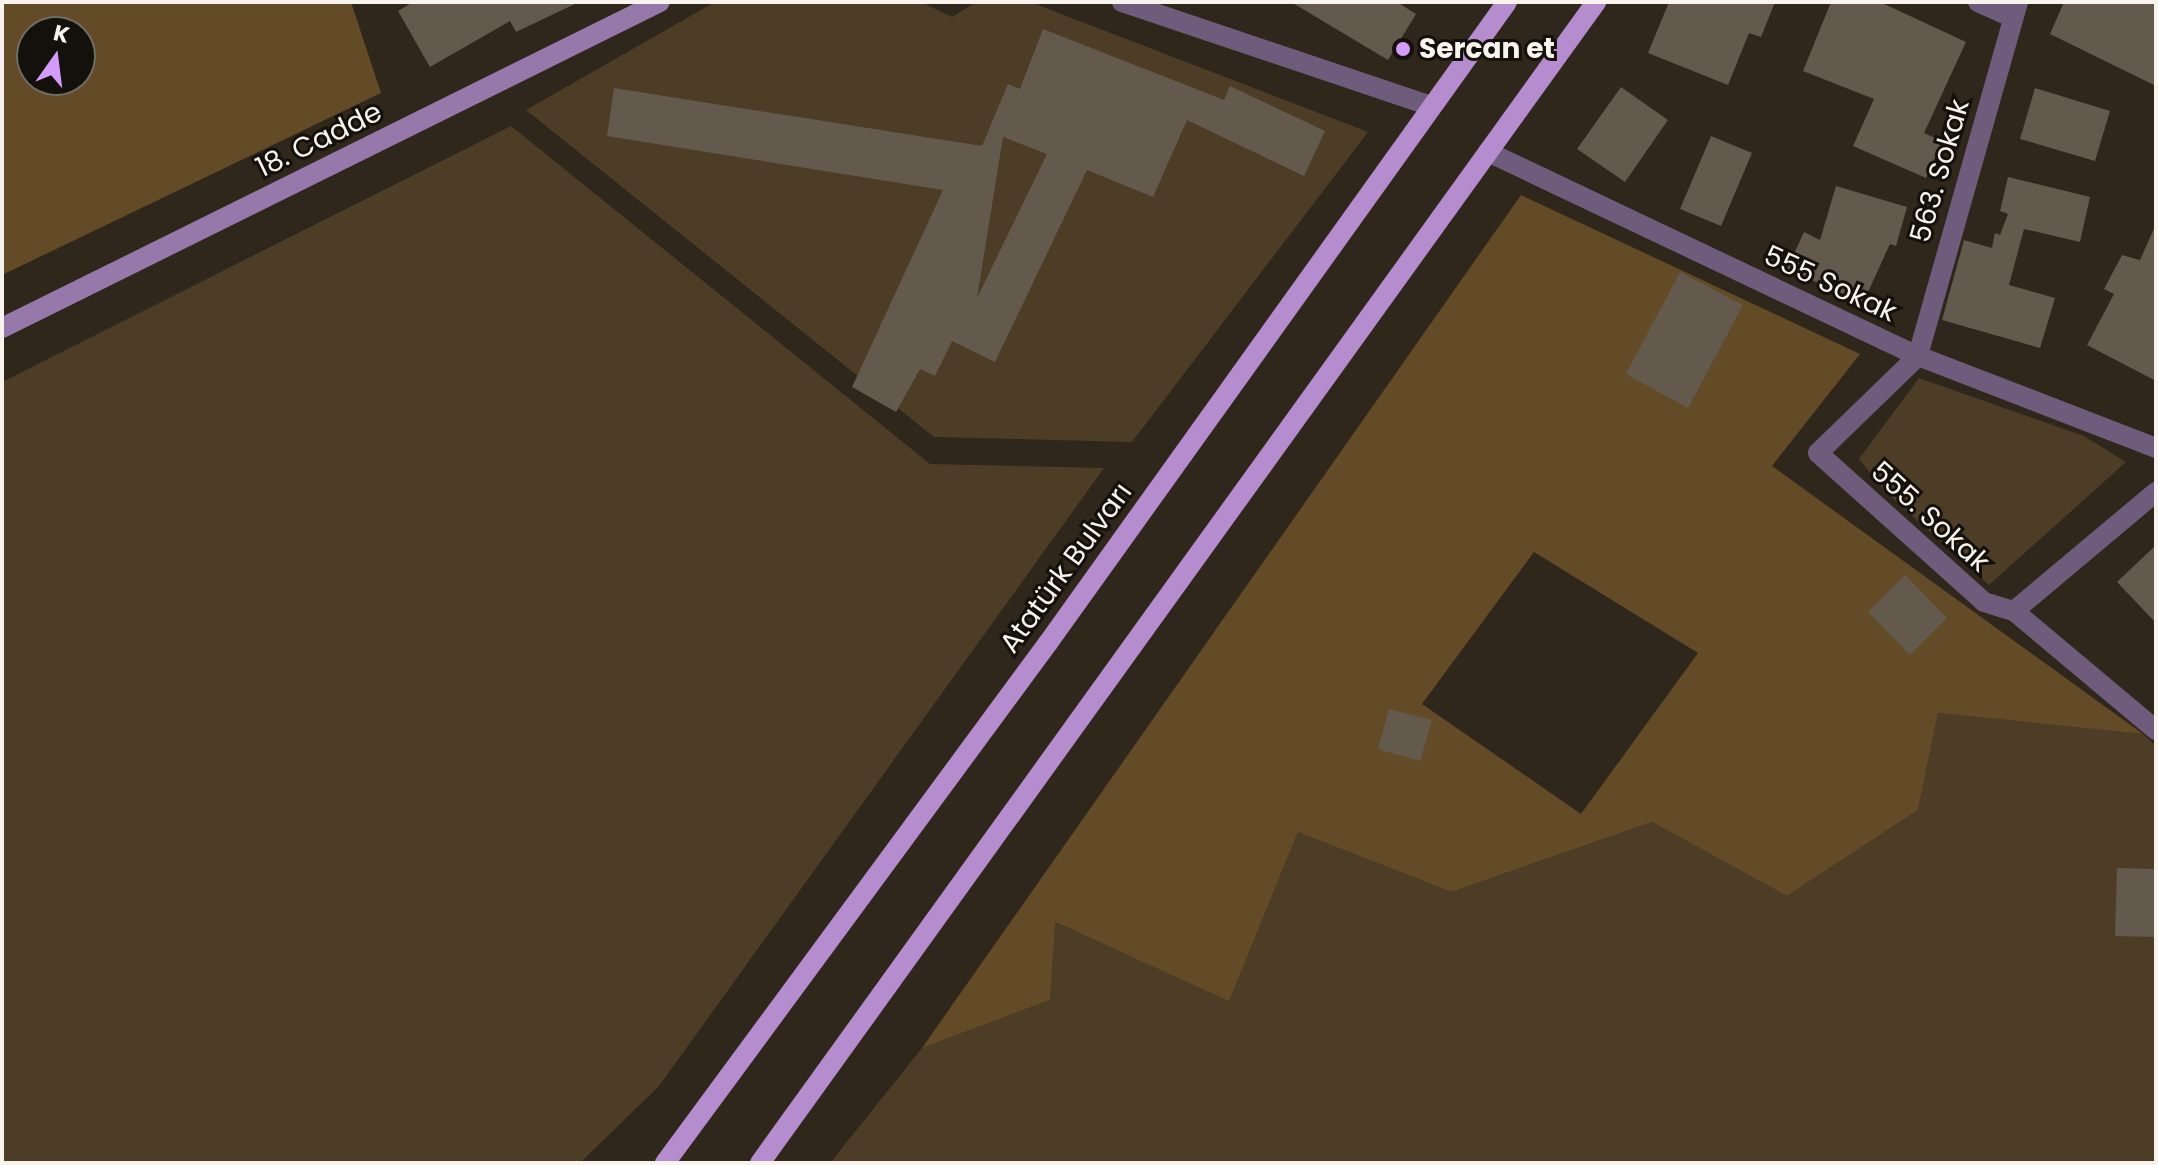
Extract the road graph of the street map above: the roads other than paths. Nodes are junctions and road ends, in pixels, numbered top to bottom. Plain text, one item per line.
1 (660, 2) edge
2 (1122, 2) edge
3 (1507, 2) edge
4 (1596, 2) edge
5 (1978, 2) edge
6 (2015, 10) edge
7 (1431, 106) junction
8 (1488, 152) junction
9 (2, 328) edge
10 (1918, 356) junction
11 (2156, 448) edge
12 (2156, 492) edge
13 (2014, 611) junction
14 (2156, 730) edge
15 (665, 1163) edge
16 (760, 1163) edge

1 - 9 street, 18. Cadde
2 - 7 street
3 - 7 main road, Atatürk Bulvarı
4 - 8 main road
5 - 6 street
6 - 10 street, 563. Sokak
7 - 15 main road, Atatürk Bulvarı
8 - 10 street, 555 Sokak
8 - 16 main road
10 - 11 street, 555 Sokak
10 - 13 street, 555. Sokak
12 - 13 street
13 - 14 street, 555. Sokak

